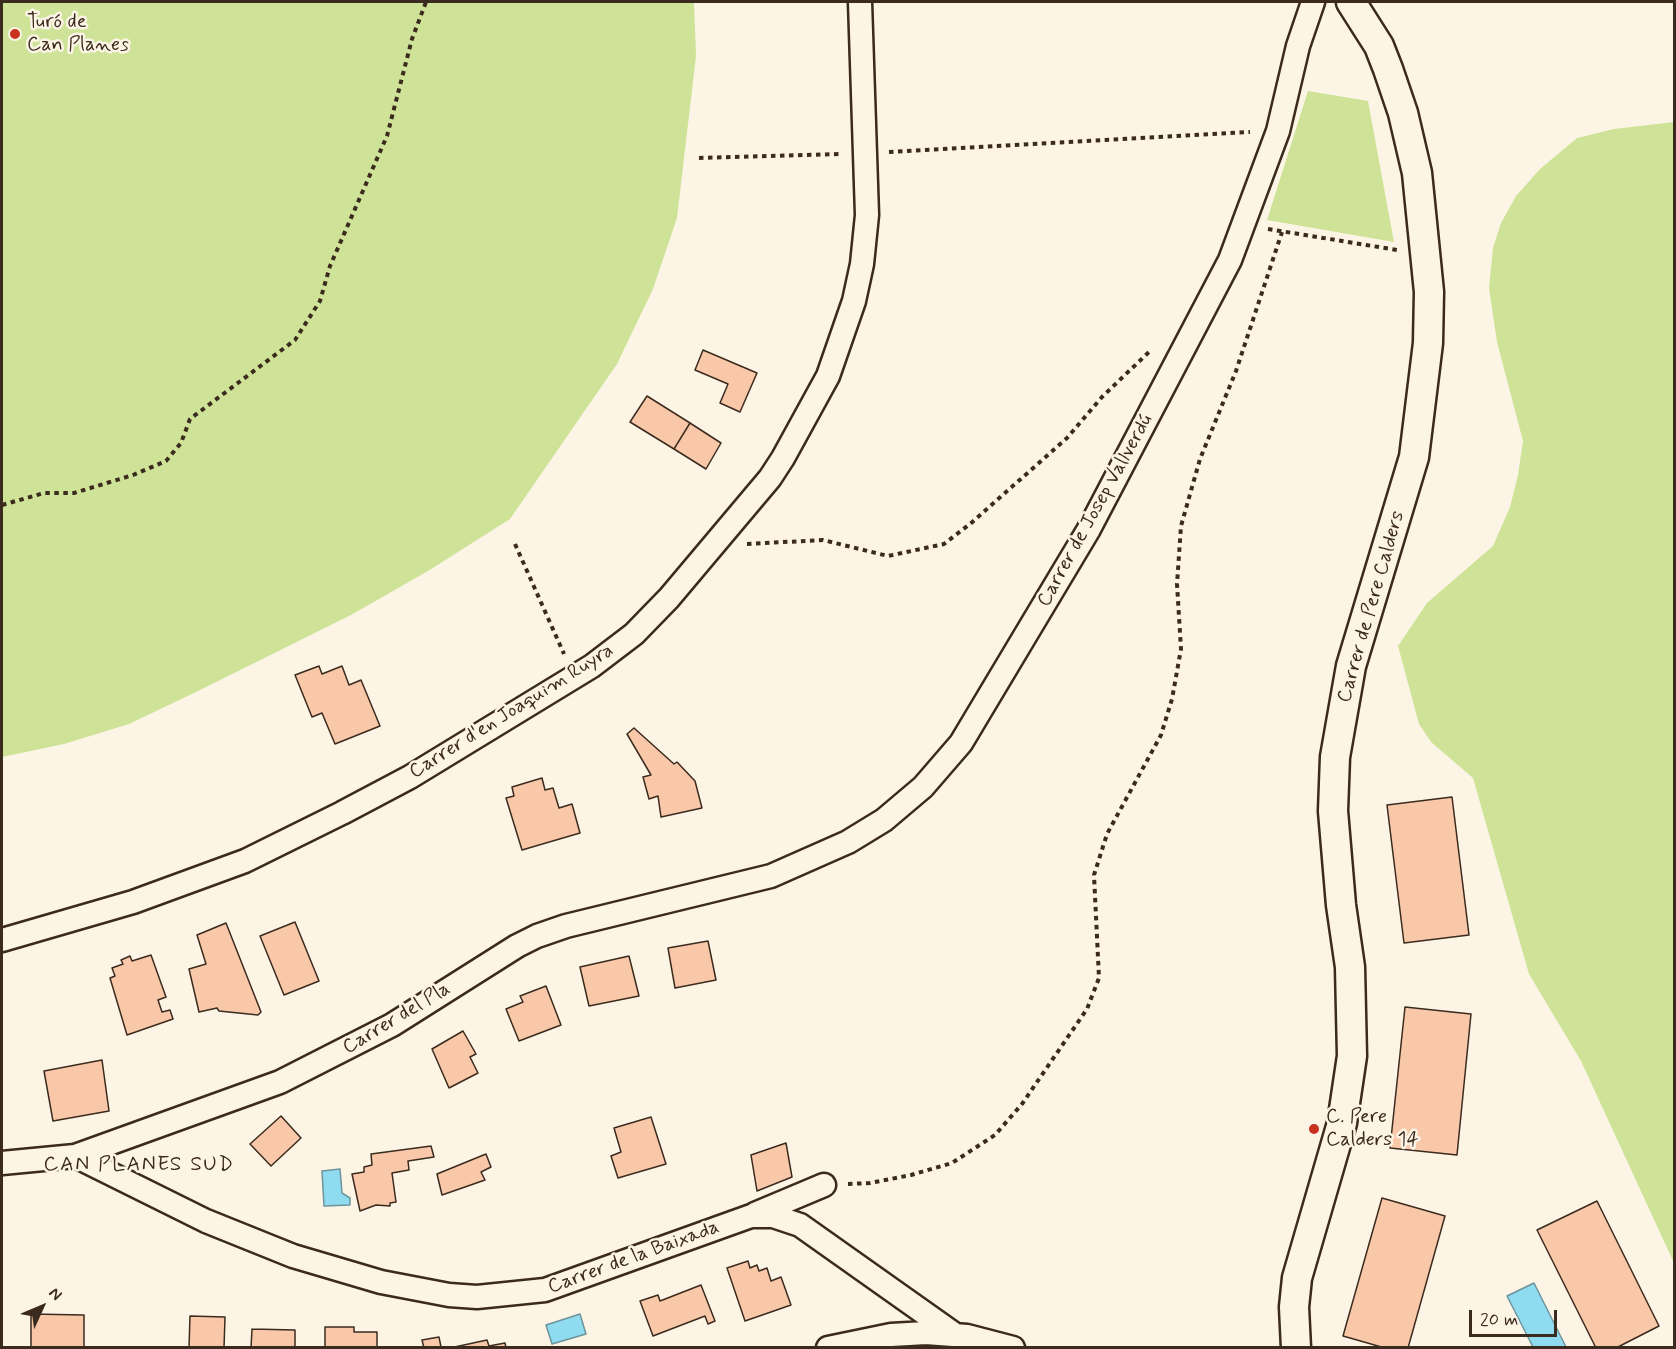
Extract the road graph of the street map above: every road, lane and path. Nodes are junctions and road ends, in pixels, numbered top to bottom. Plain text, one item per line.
1 (426, 2) edge
2 (860, 2) edge
3 (1313, 2) edge
4 (1351, 2) edge
5 (1375, 2) edge
6 (1379, 46) junction
7 (1278, 131) junction
8 (866, 153) junction
9 (699, 158) dead end
10 (1244, 225) junction
11 (1282, 232) junction
12 (1426, 255) junction
13 (1159, 341) dead end
14 (2, 505) edge
15 (716, 543) junction
16 (515, 544) dead end
17 (574, 677) junction
18 (719, 890) joint
19 (2, 940) edge
20 (75, 1156) junction
21 (2, 1162) edge
22 (824, 1185) joint
23 (751, 1216) junction
24 (954, 1334) junction
25 (828, 1347) edge
26 (1013, 1347) edge
27 (1296, 1347) edge

1 - 14 path
2 - 8 street, Carrer d'en Joaquim Ruyra
3 - 7 street, Carrer de Josep Vallverdú
4 - 6 street, Carrer de Pere Calders
5 - 6 street, Carrer de Pere Calders
6 - 12 street, Carrer de Pere Calders
7 - 8 path
7 - 10 street, Carrer de Josep Vallverdú
8 - 9 path
8 - 15 street, Carrer d'en Joaquim Ruyra
10 - 11 path
10 - 18 street, Carrer de Josep Vallverdú
11 - 12 path
11 - 22 path
12 - 27 street, Carrer de Pere Calders
13 - 15 path
15 - 17 street, Carrer d'en Joaquim Ruyra
16 - 17 path
17 - 19 street, Carrer d'en Joaquim Ruyra
18 - 20 street, Carrer del Pla
20 - 21 street, Carrer del Pla
20 - 23 street, Carrer de la Baixada
22 - 23 street, Carrer de la Baixada
23 - 24 street, Carrer de la Baixada
24 - 25 street
24 - 26 street

